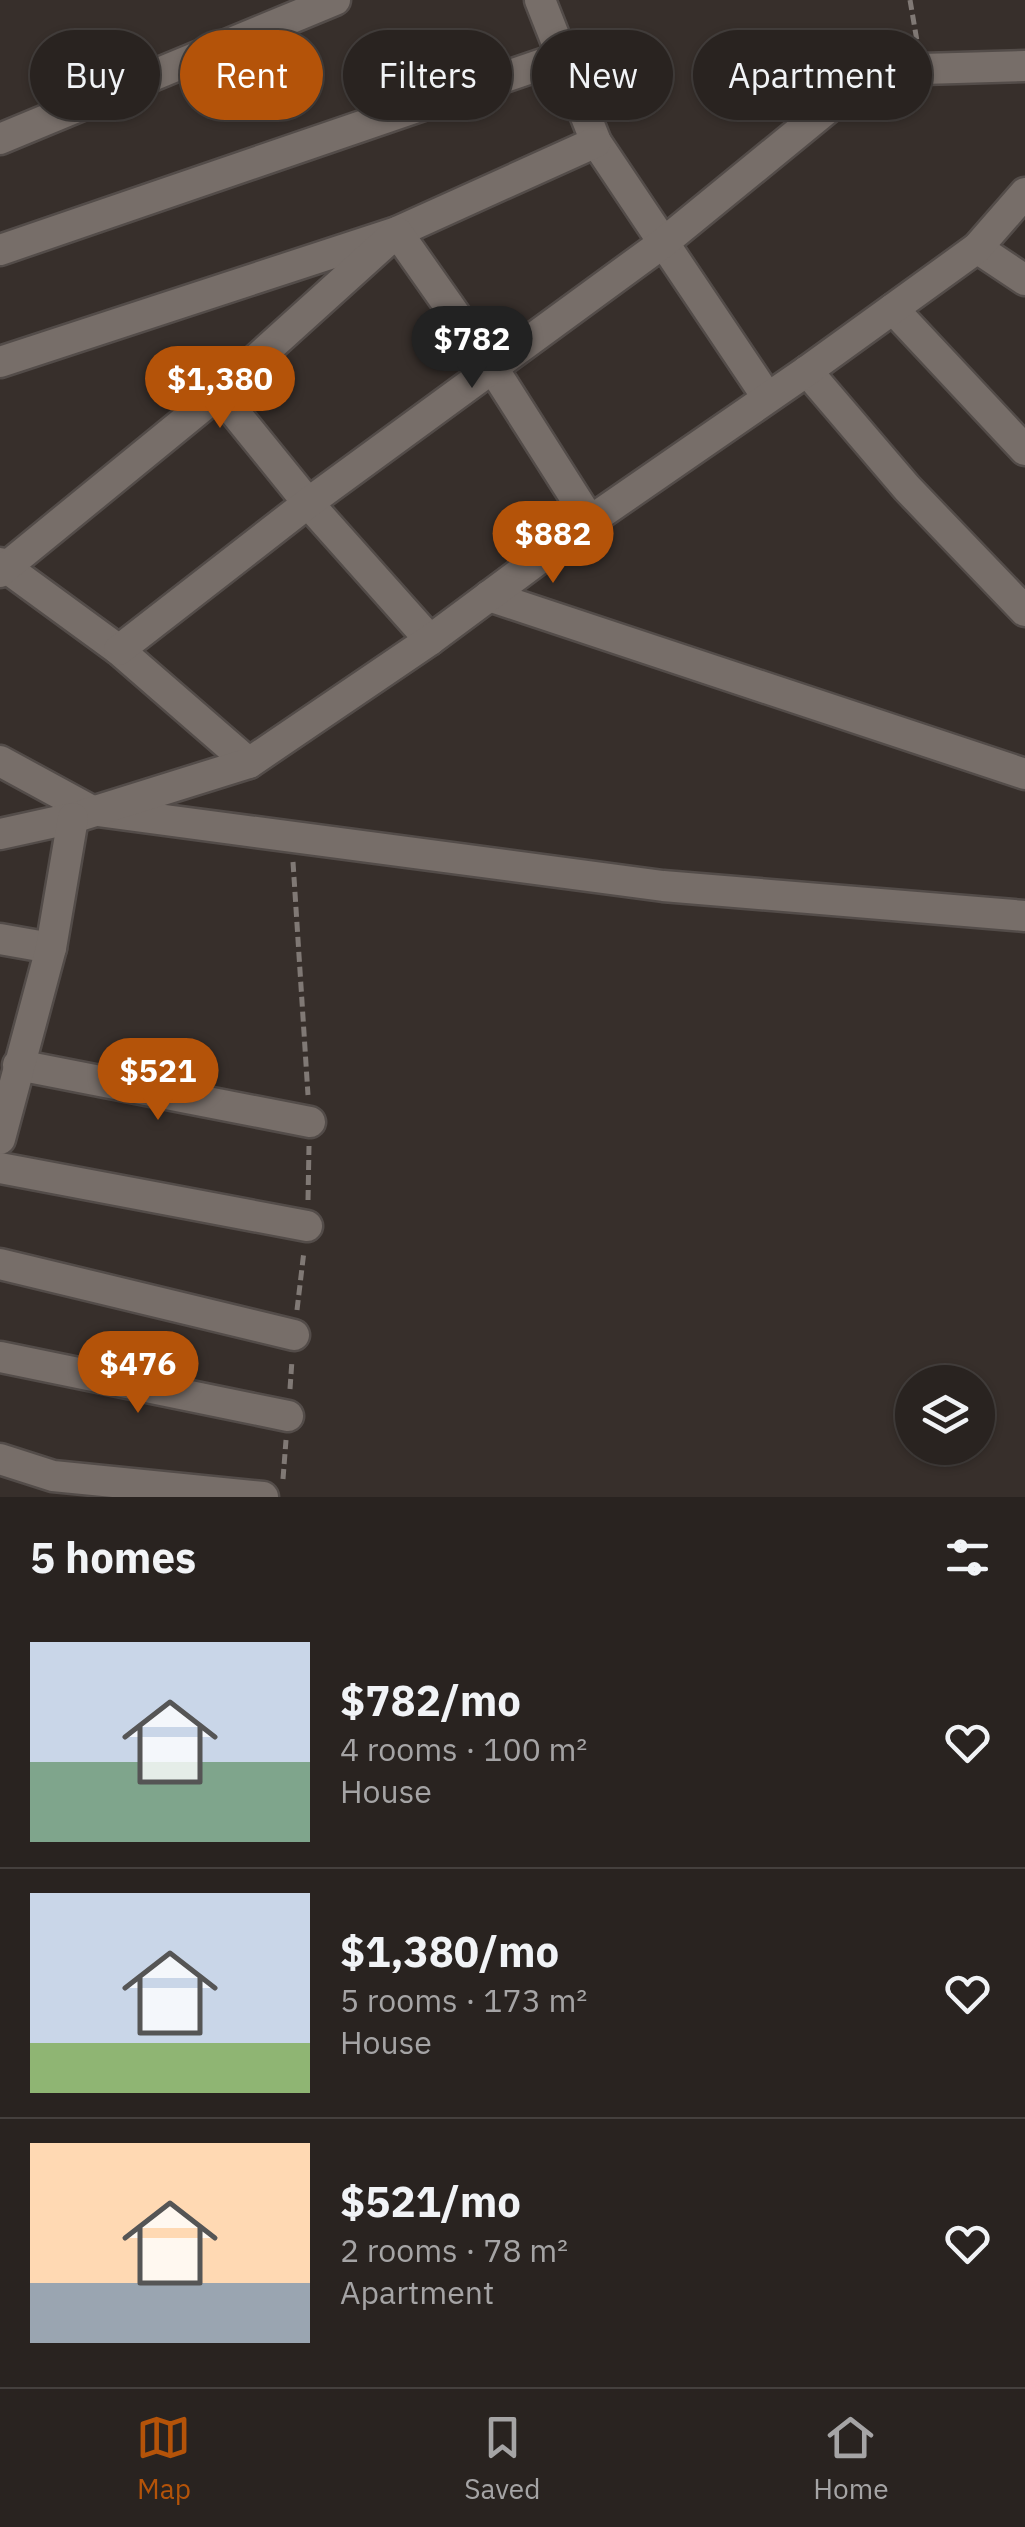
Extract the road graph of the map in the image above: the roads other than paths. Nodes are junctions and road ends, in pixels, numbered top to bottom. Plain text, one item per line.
1 (334, 0) edge
2 (540, 0) edge
3 (551, 30) edge
4 (1025, 66) edge
5 (532, 68) edge
6 (587, 120) edge
7 (0, 139) edge
8 (596, 142) junction
9 (1025, 193) edge
10 (397, 232) junction
11 (663, 243) junction
12 (976, 248) junction
13 (0, 250) edge
14 (1025, 280) edge
15 (894, 309) junction
16 (0, 362) edge
17 (494, 370) junction
18 (806, 372) junction
19 (219, 393) junction
20 (767, 398) junction
21 (1025, 450) edge
22 (308, 503) junction
23 (590, 521) junction
24 (2, 568) edge
25 (489, 596) junction
26 (1025, 611) edge
27 (430, 640) junction
28 (119, 650) junction
29 (0, 762) edge
30 (249, 763) junction
31 (1025, 774) edge
32 (82, 814) junction
33 (0, 834) edge
34 (1025, 916) edge
35 (0, 939) edge
36 (51, 948) junction
37 (15, 1029) edge
38 (18, 1065) junction
39 (310, 1122) road end
40 (0, 1137) edge
41 (0, 1168) edge
42 (307, 1226) road end
43 (0, 1264) edge
44 (294, 1335) road end
45 (0, 1357) edge
46 (288, 1416) road end
47 (0, 1459) edge
48 (273, 1489) edge

1 - 7 street
2 - 3 street
4 - 11 street
5 - 13 street
6 - 8 street
8 - 10 street
8 - 11 street
9 - 12 street
10 - 16 street
10 - 17 street
10 - 19 street
11 - 17 street
11 - 20 street
12 - 14 street
12 - 15 street
15 - 18 street
15 - 21 street
17 - 22 street
17 - 23 street
18 - 20 street
18 - 26 street
19 - 22 street
19 - 24 street
20 - 23 street
22 - 27 street
22 - 28 street
23 - 25 street
24 - 28 street
25 - 27 street
25 - 31 street
27 - 30 street
28 - 30 street
29 - 32 street
30 - 32 street
32 - 33 street
32 - 34 street
32 - 36 street
35 - 36 street
36 - 37 street
37 - 38 street
38 - 39 street
38 - 40 street
41 - 42 street
43 - 44 street
45 - 46 street
47 - 48 street

